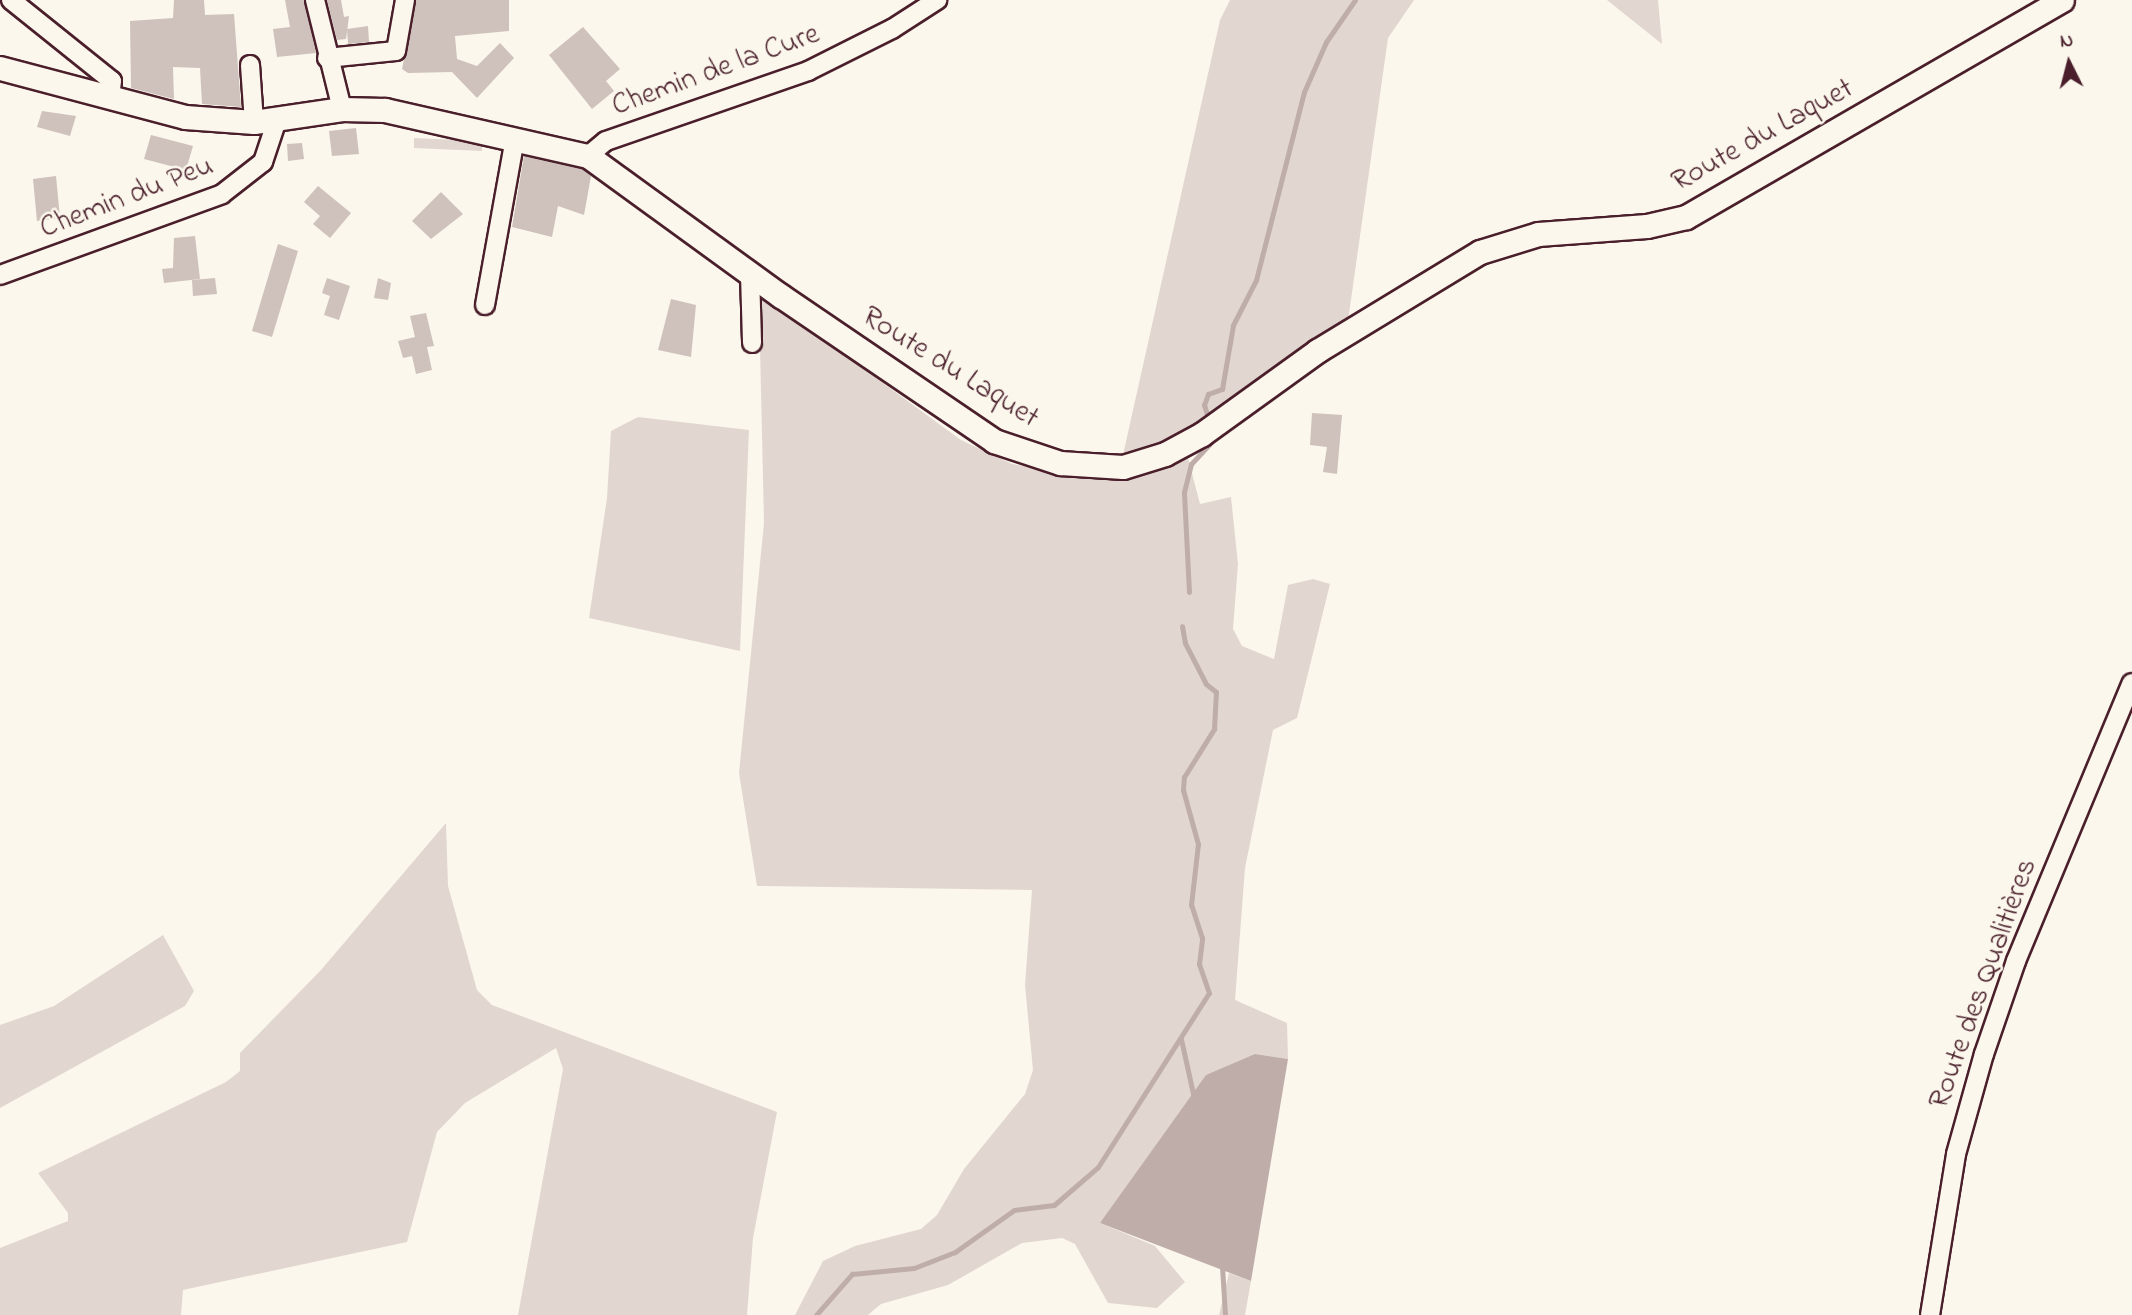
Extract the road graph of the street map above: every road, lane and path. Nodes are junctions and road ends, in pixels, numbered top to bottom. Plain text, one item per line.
1 (11, 0) edge
2 (315, 0) edge
3 (405, 0) edge
4 (937, 0) edge
5 (2062, 0) edge
6 (327, 58) junction
7 (250, 65) dead end
8 (0, 68) edge
9 (110, 98) junction
10 (342, 109) junction
11 (266, 121) junction
12 (515, 139) junction
13 (588, 156) junction
14 (750, 274) junction
15 (0, 275) edge
16 (485, 305) dead end
17 (752, 344) dead end
18 (2132, 683) edge
19 (1930, 1315) edge

1 - 9 street
2 - 6 street
3 - 6 street
4 - 13 street, Chemin de la Cure
5 - 14 street, Route du Laquet
6 - 10 street
7 - 11 street, Chemin du Peu
8 - 9 street, Route du Laquet
9 - 11 street, Route du Laquet
10 - 11 street, Route du Laquet
10 - 12 street, Route du Laquet
11 - 15 street, Chemin du Peu
12 - 13 street, Route du Laquet
12 - 16 street
13 - 14 street, Route du Laquet
14 - 17 street
18 - 19 street, Route des Qualitières

